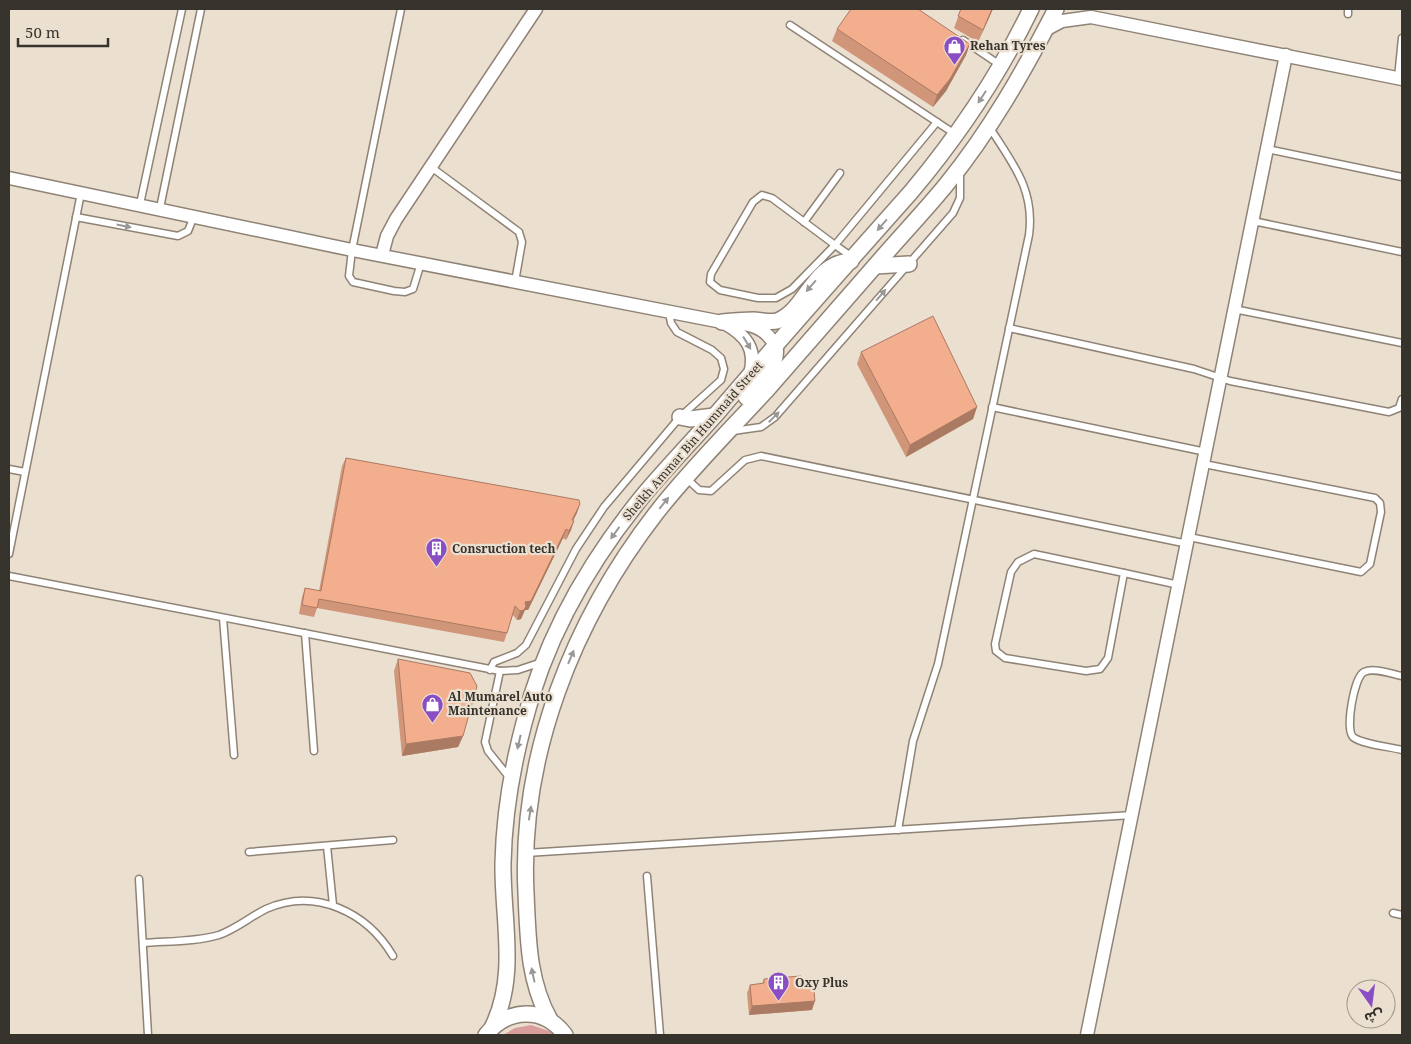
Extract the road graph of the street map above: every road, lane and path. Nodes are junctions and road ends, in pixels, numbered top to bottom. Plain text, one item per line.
1 (182, 9) edge
2 (201, 9) edge
3 (400, 9) edge
4 (536, 9) edge
5 (1031, 9) edge
6 (1056, 9) edge
7 (1085, 9) edge
8 (1100, 18) junction
9 (790, 25) dead end
10 (1045, 30) junction
11 (954, 34) edge
12 (1402, 38) edge
13 (1286, 55) junction
14 (1002, 65) junction
15 (1400, 78) edge
16 (938, 122) junction
17 (989, 127) junction
18 (956, 134) junction
19 (1267, 149) junction
20 (431, 166) junction
21 (960, 167) junction
22 (840, 173) dead end
23 (1402, 177) edge
24 (9, 178) edge
25 (82, 193) junction
26 (140, 204) junction
27 (160, 208) junction
28 (195, 215) junction
29 (76, 217) junction
30 (1252, 221) junction
31 (804, 222) junction
32 (835, 245) junction
33 (352, 250) junction
34 (1402, 252) edge
35 (382, 255) junction
36 (852, 260) junction
37 (421, 263) junction
38 (909, 264) junction
39 (875, 266) junction
40 (515, 282) junction
41 (1234, 309) junction
42 (669, 312) junction
43 (722, 322) junction
44 (1009, 328) junction
45 (1402, 343) edge
46 (775, 346) junction
47 (750, 374) junction
48 (1221, 379) junction
49 (1402, 399) edge
50 (992, 407) junction
51 (714, 416) junction
52 (680, 417) junction
53 (729, 431) junction
54 (1205, 458) junction
55 (702, 461) junction
56 (9, 469) edge
57 (25, 472) junction
58 (686, 478) junction
59 (973, 500) junction
60 (1189, 540) junction
61 (9, 554) edge
62 (1124, 573) junction
63 (9, 576) edge
64 (1179, 585) junction
65 (223, 618) junction
66 (305, 633) junction
67 (543, 661) junction
68 (490, 670) junction
69 (500, 671) junction
70 (1402, 676) edge
71 (1402, 750) edge
72 (314, 751) dead end
73 (234, 754) dead end
74 (511, 781) junction
75 (1133, 815) junction
76 (898, 830) junction
77 (393, 840) dead end
78 (327, 846) junction
79 (249, 852) dead end
80 (526, 853) junction
81 (647, 876) dead end
82 (139, 879) dead end
83 (333, 905) junction
84 (1393, 913) dead end
85 (1402, 915) edge
86 (142, 942) junction
87 (393, 956) dead end
88 (561, 1030) edge
89 (489, 1031) edge
90 (148, 1035) edge
91 (660, 1035) edge
92 (1086, 1035) edge

1 - 26 lane
2 - 27 lane
3 - 33 lane
4 - 20 street
5 - 14 street, Sheikh Ammar Bin Hummaid Street
6 - 10 street, Sheikh Ammar Bin Hummaid Street
7 - 8 street
8 - 10 street
8 - 13 street
9 - 16 lane
10 - 17 street, Sheikh Ammar Bin Hummaid Street
11 - 14 lane
12 - 15 lane
13 - 15 street
13 - 19 street
14 -> 18 street, Sheikh Ammar Bin Hummaid Street
16 - 18 lane
16 - 32 lane
17 - 21 street, Sheikh Ammar Bin Hummaid Street
17 - 44 lane
18 -> 36 street, Sheikh Ammar Bin Hummaid Street
19 - 23 lane
19 - 30 street
20 - 35 street
20 - 40 lane
21 - 38 lane
21 - 39 street, Sheikh Ammar Bin Hummaid Street
22 - 31 lane
24 - 25 street
25 - 26 street
25 - 29 lane
26 - 27 street
27 - 28 street
29 -> 28 lane
28 - 33 street
29 - 57 lane
30 - 34 lane
30 - 41 street
31 - 32 lane
31 - 32 lane
32 - 36 lane
33 - 35 street
33 - 37 lane
35 - 37 street
36 -> 43 street
36 - 46 street, Sheikh Ammar Bin Hummaid Street
37 - 40 street
38 - 39 street
53 -> 38 lane
39 - 53 street, Sheikh Ammar Bin Hummaid Street
40 - 42 street
41 - 45 lane
41 - 48 street
42 - 43 street
42 - 52 lane
43 - 46 street
43 -> 47 street
44 - 48 lane
44 - 50 lane
46 - 47 street, Sheikh Ammar Bin Hummaid Street
46 - 55 street
47 - 51 street, Sheikh Ammar Bin Hummaid Street
48 - 49 lane
48 - 54 street
50 - 54 lane
50 - 59 lane
51 - 52 street
51 -> 67 street, Sheikh Ammar Bin Hummaid Street
52 - 68 lane
53 - 55 street, Sheikh Ammar Bin Hummaid Street
54 - 60 street
54 - 60 lane
55 - 58 street, Sheikh Ammar Bin Hummaid Street
56 - 57 lane
57 - 61 lane
58 - 59 lane
80 -> 58 street, Sheikh Ammar Bin Hummaid Street
59 - 60 lane
59 - 76 lane
60 - 64 street
62 - 62 lane
62 - 64 lane
63 - 65 lane
64 - 75 street
65 - 66 lane
65 - 73 lane
66 - 68 lane
66 - 72 lane
67 - 69 lane
67 -> 74 street, Sheikh Ammar Bin Hummaid Street
68 - 69 lane
69 - 74 lane
70 - 71 lane
74 - 89 street, Sheikh Ammar Bin Hummaid Street
75 - 76 lane
75 - 92 street
76 - 80 lane
77 - 78 lane
78 - 79 lane
78 - 83 lane
88 -> 80 street, Sheikh Ammar Bin Hummaid Street
81 - 91 lane
82 - 86 lane
83 - 86 lane
83 - 87 lane
84 - 85 lane
86 - 90 lane
88 - 89 street

